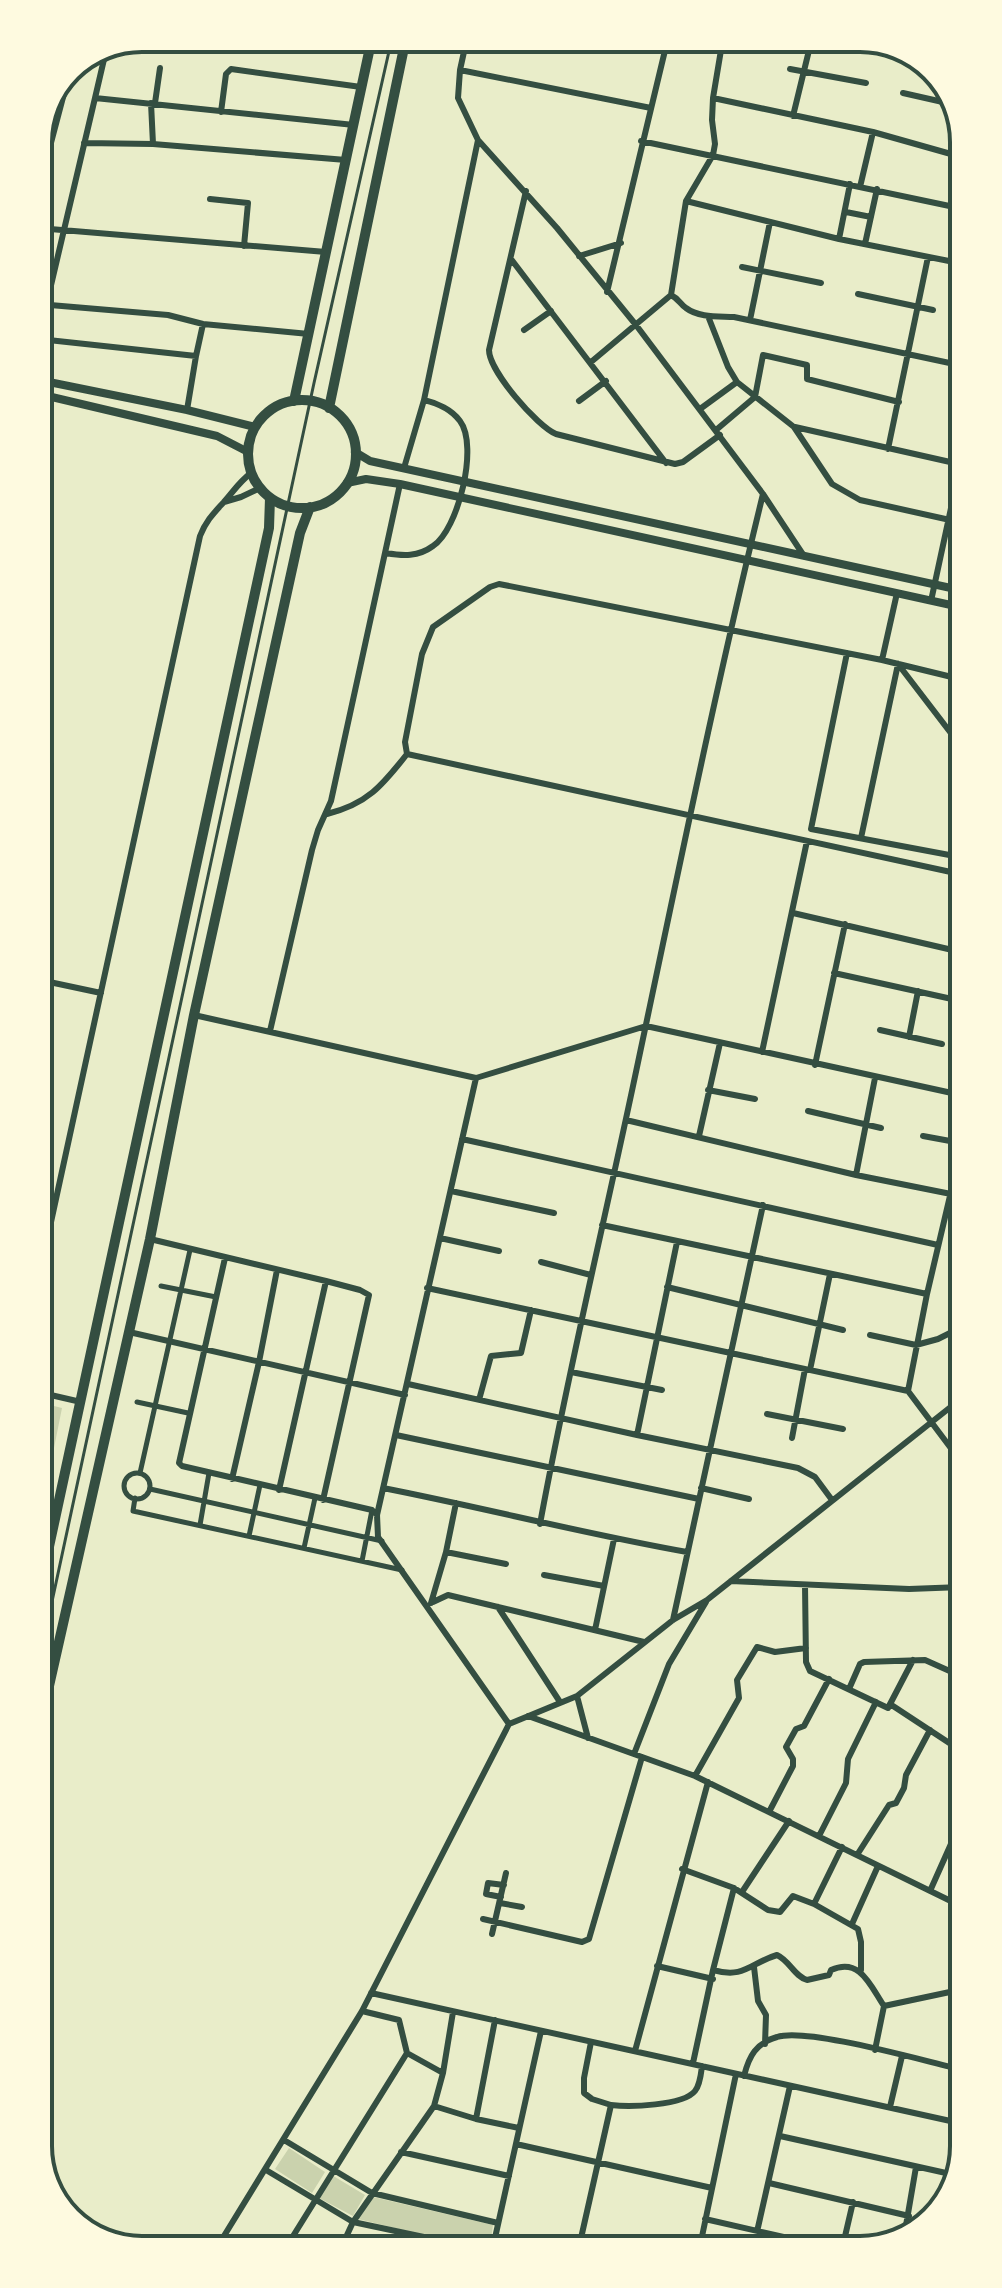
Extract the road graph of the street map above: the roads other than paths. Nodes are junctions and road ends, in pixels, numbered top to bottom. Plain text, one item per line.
1 (369, 52) edge
2 (389, 52) edge
3 (403, 52) edge
4 (464, 52) edge
5 (665, 52) edge
6 (721, 52) edge
7 (809, 52) edge
8 (104, 61) edge
9 (160, 68) dead end
10 (790, 69) dead end
11 (460, 70) junction
12 (806, 70) junction
13 (866, 83) dead end
14 (362, 87) junction
15 (903, 93) dead end
16 (95, 98) junction
17 (713, 98) junction
18 (941, 102) edge
19 (153, 103) junction
20 (651, 108) junction
21 (58, 110) edge
22 (221, 112) junction
23 (793, 116) junction
24 (354, 125) junction
25 (53, 132) edge
26 (873, 132) junction
27 (478, 140) junction
28 (641, 141) junction
29 (84, 143) junction
30 (153, 144) junction
31 (950, 153) edge
32 (713, 155) junction
33 (346, 160) junction
34 (850, 184) junction
35 (860, 187) junction
36 (877, 189) junction
37 (526, 191) junction
38 (210, 199) dead end
39 (686, 201) junction
40 (950, 206) edge
41 (846, 212) junction
42 (871, 217) junction
43 (770, 222) junction
44 (52, 230) edge
45 (62, 231) junction
46 (839, 239) junction
47 (621, 243) junction
48 (865, 244) junction
49 (244, 246) junction
50 (326, 252) junction
51 (579, 256) junction
52 (928, 257) junction
53 (511, 259) junction
54 (950, 261) edge
55 (742, 267) dead end
56 (760, 271) junction
57 (52, 279) edge
58 (821, 283) dead end
59 (607, 292) junction
60 (858, 294) dead end
61 (671, 295) junction
62 (52, 305) edge
63 (919, 307) junction
64 (933, 310) dead end
65 (551, 311) junction
66 (708, 316) junction
67 (750, 320) junction
68 (203, 324) junction
69 (636, 325) junction
70 (524, 330) dead end
71 (309, 334) junction
72 (52, 340) edge
73 (908, 354) junction
74 (196, 356) junction
75 (591, 362) junction
76 (950, 363) edge
77 (606, 381) junction
78 (737, 382) junction
79 (52, 383) edge
80 (52, 397) edge
81 (755, 397) junction
82 (424, 400) junction
83 (294, 401) junction
84 (310, 401) junction
85 (579, 401) dead end
86 (899, 402) junction
87 (329, 408) junction
88 (700, 409) junction
89 (187, 410) junction
90 (255, 427) junction
91 (794, 427) junction
92 (718, 432) junction
93 (888, 449) junction
94 (248, 452) junction
95 (355, 452) junction
96 (950, 462) edge
97 (666, 463) junction
98 (404, 468) junction
99 (251, 473) junction
100 (463, 480) junction
101 (347, 483) junction
102 (400, 484) junction
103 (260, 488) junction
104 (763, 494) junction
105 (270, 498) junction
106 (459, 498) junction
107 (224, 502) junction
108 (289, 507) junction
109 (310, 507) junction
110 (950, 515) edge
111 (949, 520) junction
112 (751, 545) junction
113 (386, 553) junction
114 (804, 556) junction
115 (747, 561) junction
116 (935, 585) junction
117 (950, 588) edge
118 (897, 593) junction
119 (931, 601) junction
120 (950, 605) edge
121 (730, 631) junction
122 (847, 653) junction
123 (882, 660) junction
124 (898, 664) junction
125 (950, 677) edge
126 (950, 732) edge
127 (407, 754) junction
128 (327, 814) junction
129 (690, 816) junction
130 (861, 838) junction
131 (807, 841) junction
132 (950, 855) edge
133 (950, 872) edge
134 (793, 913) junction
135 (845, 924) junction
136 (950, 949) edge
137 (834, 973) junction
138 (52, 983) edge
139 (918, 991) junction
140 (101, 993) junction
141 (950, 998) edge
142 (194, 1015) junction
143 (646, 1026) junction
144 (880, 1030) dead end
145 (270, 1031) junction
146 (909, 1037) junction
147 (720, 1043) junction
148 (942, 1044) dead end
149 (762, 1052) junction
150 (815, 1065) junction
151 (476, 1078) junction
152 (875, 1078) junction
153 (708, 1090) junction
154 (950, 1093) edge
155 (755, 1099) dead end
156 (808, 1111) dead end
157 (626, 1120) junction
158 (866, 1125) junction
159 (881, 1128) dead end
160 (699, 1136) junction
161 (923, 1136) dead end
162 (462, 1139) junction
163 (950, 1143) edge
164 (614, 1171) junction
165 (856, 1175) junction
166 (451, 1191) junction
167 (950, 1193) joint
168 (763, 1205) junction
169 (554, 1213) dead end
170 (52, 1218) edge
171 (602, 1225) junction
172 (440, 1238) junction
173 (150, 1239) junction
174 (677, 1242) junction
175 (938, 1245) junction
176 (190, 1250) junction
177 (499, 1251) dead end
178 (751, 1257) junction
179 (225, 1258) junction
180 (541, 1262) dead end
181 (277, 1270) junction
182 (830, 1274) junction
183 (591, 1275) junction
184 (326, 1281) junction
185 (161, 1286) dead end
186 (667, 1287) junction
187 (427, 1288) junction
188 (182, 1290) junction
189 (927, 1294) junction
190 (216, 1297) junction
191 (742, 1305) junction
192 (531, 1310) junction
193 (580, 1320) junction
194 (820, 1325) junction
195 (843, 1330) dead end
196 (129, 1332) junction
197 (950, 1333) edge
198 (870, 1335) dead end
199 (657, 1337) junction
200 (168, 1341) junction
201 (916, 1345) junction
202 (203, 1349) junction
203 (730, 1354) junction
204 (259, 1362) junction
205 (807, 1370) junction
206 (571, 1372) junction
207 (307, 1373) junction
208 (350, 1383) junction
209 (408, 1384) junction
210 (648, 1387) junction
211 (662, 1390) dead end
212 (908, 1391) junction
213 (52, 1395) edge
214 (405, 1395) junction
215 (479, 1400) junction
216 (81, 1402) junction
217 (137, 1402) dead end
218 (155, 1406) junction
219 (950, 1407) edge
220 (188, 1413) junction
221 (767, 1414) dead end
222 (561, 1418) junction
223 (796, 1420) junction
224 (929, 1422) junction
225 (843, 1429) dead end
226 (396, 1435) junction
227 (637, 1435) junction
228 (792, 1438) dead end
229 (950, 1448) edge
230 (709, 1449) junction
231 (550, 1468) junction
232 (140, 1473) junction
233 (209, 1473) junction
234 (232, 1479) junction
235 (260, 1485) junction
236 (383, 1488) junction
237 (701, 1488) junction
238 (150, 1489) junction
239 (279, 1490) junction
240 (135, 1498) junction
241 (319, 1499) junction
242 (699, 1499) junction
243 (749, 1499) dead end
244 (832, 1500) junction
245 (204, 1501) junction
246 (456, 1503) junction
247 (254, 1512) junction
248 (374, 1512) junction
249 (540, 1524) junction
250 (200, 1525) junction
251 (310, 1525) junction
252 (52, 1534) edge
253 (249, 1536) junction
254 (367, 1538) junction
255 (614, 1539) junction
256 (382, 1541) junction
257 (304, 1548) junction
258 (446, 1552) junction
259 (687, 1552) junction
260 (362, 1561) junction
261 (506, 1564) dead end
262 (403, 1570) junction
263 (544, 1575) dead end
264 (731, 1581) junction
265 (805, 1585) junction
266 (604, 1586) junction
267 (950, 1587) edge
268 (707, 1600) junction
269 (52, 1602) edge
270 (430, 1604) junction
271 (498, 1607) junction
272 (673, 1620) junction
273 (595, 1630) junction
274 (644, 1642) junction
275 (806, 1648) junction
276 (913, 1660) junction
277 (950, 1671) edge
278 (52, 1673) edge
279 (829, 1679) junction
280 (849, 1689) junction
281 (577, 1696) junction
282 (560, 1702) junction
283 (876, 1702) junction
284 (890, 1704) junction
285 (528, 1716) junction
286 (509, 1724) junction
287 (930, 1730) junction
288 (589, 1739) junction
289 (950, 1743) edge
290 (634, 1754) junction
291 (642, 1757) junction
292 (695, 1776) junction
293 (708, 1782) junction
294 (769, 1812) junction
295 (789, 1821) junction
296 (819, 1836) junction
297 (950, 1846) edge
298 (842, 1847) junction
299 (857, 1855) junction
300 (878, 1866) junction
301 (682, 1869) junction
302 (506, 1873) dead end
303 (504, 1885) junction
304 (734, 1888) junction
305 (930, 1891) junction
306 (742, 1892) junction
307 (500, 1900) junction
308 (950, 1901) edge
309 (814, 1904) junction
310 (522, 1907) dead end
311 (483, 1919) dead end
312 (495, 1922) junction
313 (852, 1924) junction
314 (492, 1934) dead end
315 (657, 1966) junction
316 (754, 1967) junction
317 (713, 1970) junction
318 (861, 1970) junction
319 (713, 1979) junction
320 (950, 1992) edge
321 (371, 1993) junction
322 (884, 2006) junction
323 (362, 2011) junction
324 (453, 2012) junction
325 (495, 2020) junction
326 (541, 2031) junction
327 (591, 2042) junction
328 (765, 2044) junction
329 (875, 2050) junction
330 (635, 2051) junction
331 (407, 2053) junction
332 (902, 2056) junction
333 (693, 2063) junction
334 (702, 2066) junction
335 (950, 2067) edge
336 (443, 2073) junction
337 (740, 2075) junction
338 (790, 2086) junction
339 (611, 2105) junction
340 (434, 2106) junction
341 (890, 2107) junction
342 (476, 2119) junction
343 (950, 2121) edge
344 (519, 2128) junction
345 (780, 2136) junction
346 (284, 2140) junction
347 (516, 2144) junction
348 (401, 2152) junction
349 (598, 2160) junction
350 (916, 2167) junction
351 (266, 2170) junction
352 (332, 2171) junction
353 (945, 2173) edge
354 (509, 2176) junction
355 (769, 2183) junction
356 (712, 2188) junction
357 (372, 2193) junction
358 (314, 2199) junction
359 (853, 2202) junction
360 (909, 2216) junction
361 (705, 2219) junction
362 (353, 2222) junction
363 (908, 2222) edge
364 (498, 2223) junction
365 (757, 2231) junction
366 (224, 2236) edge
367 (293, 2236) edge
368 (349, 2236) edge
369 (419, 2236) edge
370 (495, 2236) edge
371 (581, 2236) edge
372 (702, 2236) edge
373 (756, 2236) edge
374 (779, 2236) edge
375 (845, 2236) edge

1 - 14 main road
2 - 84 lane
3 - 87 main road
4 - 11 street
5 - 20 street
6 - 17 street
7 - 12 street
8 - 16 street
9 - 19 street
10 - 12 street
11 - 20 street
11 - 27 street
12 - 13 street
12 - 23 street
14 - 22 street
14 - 24 main road
15 - 18 street
16 - 19 street
16 - 29 street
17 - 23 street
17 - 32 street
19 - 22 street
19 - 30 street
20 - 28 street
21 - 25 street
22 - 24 street
23 - 26 street
24 - 33 main road
26 - 31 street
26 - 35 street
27 - 37 street
27 - 82 street
28 - 32 street
28 - 47 street
29 - 30 street
29 - 45 street
30 - 33 street
32 - 34 street
32 - 39 street
33 - 50 main road
34 - 35 street
34 - 41 street
35 - 36 street
36 - 40 street
36 - 42 street
37 - 51 street
37 - 53 street
38 - 49 street
39 - 43 street
39 - 61 street
41 - 42 street
41 - 46 street
42 - 48 street
43 - 46 street
43 - 56 street
44 - 45 street
45 - 49 street
45 - 57 street
46 - 48 street
47 - 51 street
47 - 59 street
48 - 52 street
49 - 50 street
50 - 71 main road
51 - 59 street
52 - 54 street
52 - 63 street
53 - 65 street
53 - 97 street
55 - 56 street
56 - 58 street
56 - 67 street
59 - 69 street
60 - 63 street
61 - 66 street
61 - 69 street
62 - 68 street
63 - 64 street
63 - 73 street
65 - 70 street
65 - 75 street
66 - 67 street
66 - 78 street
67 - 73 street
68 - 71 street
68 - 74 street
69 - 75 street
69 - 88 street
71 - 83 main road
72 - 74 street
73 - 76 street
73 - 86 street
74 - 89 street
75 - 77 street
77 - 85 street
77 - 97 street
78 - 81 street
78 - 88 street
79 - 89 street
80 - 94 street
81 - 86 street
81 - 91 street
81 - 92 street
82 - 98 street
82 - 100 street
83 - 84 main road
83 - 90 main road
84 - 87 main road
84 - 108 lane
86 - 93 street
87 - 95 main road
88 - 92 street
89 - 90 street
90 - 94 main road
91 - 93 street
91 - 111 street
92 - 97 street
92 - 104 street
93 - 96 street
94 - 99 main road
95 - 98 street
95 - 101 main road
98 - 100 street
99 - 103 main road
99 - 107 street
100 - 106 street
100 - 112 street
101 - 102 street
101 - 109 main road
102 - 106 street
102 - 113 street
103 - 105 main road
103 - 107 street
104 - 112 street
104 - 114 street
105 - 108 main road
105 - 216 main road
106 - 113 street
106 - 115 street
107 - 140 street
108 - 109 main road
108 - 269 lane
109 - 142 main road
110 - 111 street
111 - 116 street
112 - 114 street
112 - 115 street
113 - 128 street
114 - 116 street
115 - 118 street
115 - 121 street
116 - 117 street
116 - 119 street
118 - 119 street
118 - 123 street
119 - 120 street
121 - 122 street
121 - 127 street
121 - 129 street
122 - 123 street
122 - 130 street
123 - 124 street
124 - 125 street
124 - 126 street
124 - 130 street
127 - 128 street
127 - 129 street
128 - 145 street
129 - 131 street
129 - 143 street
130 - 132 street
131 - 133 street
131 - 134 street
134 - 135 street
134 - 149 street
135 - 136 street
135 - 137 street
137 - 139 street
137 - 150 street
138 - 140 street
139 - 141 street
139 - 146 street
140 - 170 street
142 - 145 street
142 - 173 main road
143 - 147 street
143 - 151 street
143 - 157 street
144 - 146 street
145 - 151 street
146 - 148 street
147 - 149 street
147 - 153 street
149 - 150 street
150 - 152 street
151 - 162 street
152 - 154 street
152 - 158 street
153 - 155 street
153 - 160 street
156 - 158 street
157 - 160 street
157 - 164 street
158 - 159 street
158 - 165 street
160 - 165 street
161 - 163 street
162 - 164 street
162 - 166 street
164 - 168 street
164 - 171 street
165 - 167 street
166 - 169 street
166 - 172 street
167 - 175 street
168 - 175 street
168 - 178 street
171 - 174 street
171 - 183 street
172 - 177 street
172 - 187 street
173 - 176 street
173 - 196 main road
174 - 178 street
174 - 186 street
175 - 189 street
176 - 179 street
176 - 188 street
178 - 182 street
178 - 191 street
179 - 181 street
179 - 190 street
180 - 183 street
181 - 184 street
181 - 204 street
182 - 189 street
182 - 194 street
183 - 193 street
184 - 207 street
184 - 208 street
185 - 188 street
186 - 191 street
186 - 199 street
187 - 192 street
187 - 209 street
188 - 190 street
188 - 200 street
189 - 201 street
190 - 202 street
191 - 194 street
191 - 203 street
192 - 193 street
192 - 215 street
193 - 199 street
193 - 206 street
194 - 195 street
194 - 205 street
196 - 200 street
196 - 278 main road
197 - 201 street
198 - 201 street
199 - 203 street
199 - 210 street
200 - 202 street
200 - 218 street
201 - 212 street
202 - 204 street
202 - 220 street
203 - 205 street
203 - 230 street
204 - 207 street
204 - 234 street
205 - 212 street
205 - 223 street
206 - 210 street
206 - 222 street
207 - 208 street
207 - 239 street
208 - 214 street
208 - 241 street
209 - 214 street
209 - 215 street
210 - 211 street
210 - 227 street
212 - 224 street
213 - 216 street
214 - 226 street
215 - 222 street
216 - 252 main road
217 - 218 street
218 - 220 street
218 - 232 street
219 - 224 street
220 - 233 street
221 - 223 street
222 - 227 street
222 - 231 street
223 - 225 street
223 - 228 street
224 - 229 street
224 - 244 street
226 - 231 street
226 - 236 street
227 - 230 street
230 - 237 street
230 - 244 street
231 - 242 street
231 - 249 street
232 - 238 street
232 - 240 street
233 - 234 street
233 - 245 street
234 - 235 street
235 - 239 street
235 - 247 street
236 - 246 street
236 - 248 street
237 - 242 street
237 - 243 street
238 - 240 street
238 - 245 street
239 - 241 street
240 - 250 street
241 - 248 street
241 - 251 street
242 - 259 street
244 - 264 street
245 - 247 street
245 - 250 street
246 - 249 street
246 - 258 street
247 - 251 street
247 - 253 street
248 - 254 street
248 - 256 street
249 - 255 street
250 - 253 street
251 - 254 street
251 - 257 street
253 - 257 street
254 - 256 street
254 - 260 street
255 - 259 street
255 - 266 street
256 - 262 street
257 - 260 street
258 - 261 street
258 - 270 street
259 - 272 street
260 - 262 street
262 - 270 street
263 - 266 street
264 - 265 street
264 - 268 street
265 - 267 street
265 - 275 street
266 - 273 street
268 - 272 street
268 - 290 street
270 - 271 street
270 - 286 street
271 - 273 street
271 - 282 street
272 - 274 street
273 - 274 street
274 - 281 street
275 - 279 street
275 - 292 street
276 - 277 street
276 - 280 street
276 - 284 street
279 - 280 street
279 - 294 street
280 - 283 street
281 - 282 street
281 - 288 street
282 - 285 street
283 - 284 street
283 - 296 street
284 - 287 street
285 - 286 street
285 - 288 street
286 - 321 street
287 - 289 street
287 - 299 street
288 - 290 street
290 - 291 street
291 - 292 street
291 - 312 street
292 - 293 street
293 - 294 street
293 - 301 street
294 - 295 street
295 - 296 street
295 - 306 street
296 - 298 street
297 - 305 street
298 - 299 street
298 - 309 street
299 - 300 street
300 - 305 street
300 - 313 street
301 - 304 street
301 - 315 street
302 - 303 street
303 - 307 street
303 - 307 street
304 - 306 street
304 - 317 street
305 - 308 street
306 - 309 street
307 - 310 street
307 - 312 street
309 - 313 street
311 - 312 street
312 - 314 street
313 - 318 street
315 - 319 street
315 - 330 street
316 - 317 street
316 - 318 street
316 - 328 street
317 - 319 street
318 - 322 street
319 - 333 street
320 - 322 street
321 - 323 street
321 - 324 street
322 - 329 street
323 - 331 street
323 - 346 street
324 - 325 street
324 - 336 street
325 - 326 street
325 - 342 street
326 - 327 street
326 - 344 street
327 - 330 street
327 - 339 street
328 - 329 street
328 - 337 street
329 - 332 street
330 - 333 street
331 - 336 street
331 - 352 street
332 - 335 street
332 - 341 street
333 - 334 street
334 - 337 street
334 - 339 street
336 - 340 street
337 - 338 street
337 - 356 street
338 - 341 street
338 - 345 street
339 - 349 street
340 - 342 street
340 - 348 street
341 - 343 street
342 - 344 street
344 - 347 street
345 - 350 street
345 - 355 street
346 - 351 street
346 - 352 street
347 - 349 street
347 - 354 street
348 - 354 street
348 - 357 street
349 - 356 street
349 - 371 street
350 - 353 street
350 - 360 street
351 - 358 street
351 - 366 street
352 - 357 street
352 - 358 street
354 - 364 street
355 - 359 street
355 - 365 street
356 - 361 street
357 - 362 street
357 - 364 street
358 - 362 street
358 - 367 street
359 - 360 street
359 - 375 street
360 - 363 street
361 - 365 street
361 - 372 street
362 - 368 street
362 - 369 street
364 - 370 street
365 - 373 street
365 - 374 street

